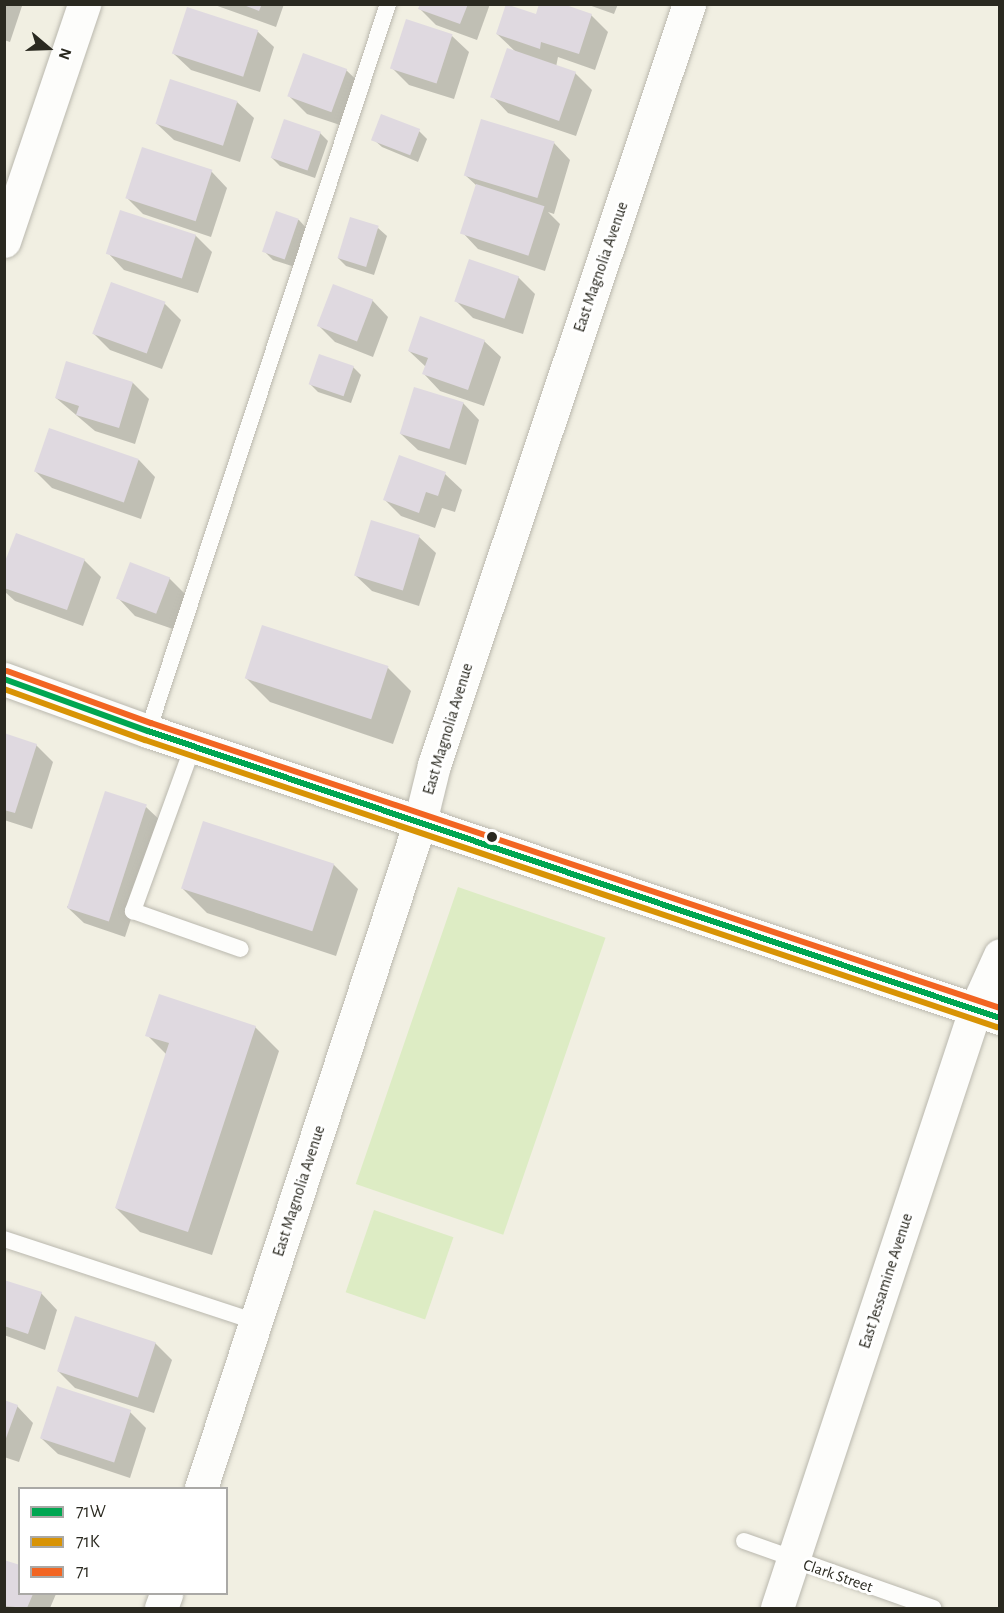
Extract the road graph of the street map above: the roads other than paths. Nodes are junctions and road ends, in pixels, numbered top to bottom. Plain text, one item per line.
1 (84, 4) edge
2 (388, 4) edge
3 (688, 4) edge
4 (4, 241) edge
5 (4, 679) edge
6 (148, 731) junction
7 (193, 746) junction
8 (420, 822) junction
9 (241, 949) dead end
10 (999, 955) edge
11 (987, 1014) edge
12 (4, 1239) edge
13 (256, 1322) junction
14 (201, 1487) edge
15 (744, 1541) dead end
16 (793, 1560) junction
17 (777, 1608) edge
18 (933, 1608) edge

1 - 4 street
2 - 6 lane
3 - 8 street, East Magnolia Avenue
5 - 6 street
6 - 7 street
7 - 8 street
7 - 9 lane
8 - 11 street
8 - 13 street, East Magnolia Avenue
10 - 11 street, East Jessamine Avenue
11 - 16 street, East Jessamine Avenue
12 - 13 lane
13 - 14 street, East Magnolia Avenue
15 - 16 lane, Clark Street
16 - 17 street, East Jessamine Avenue
16 - 18 lane, Clark Street

